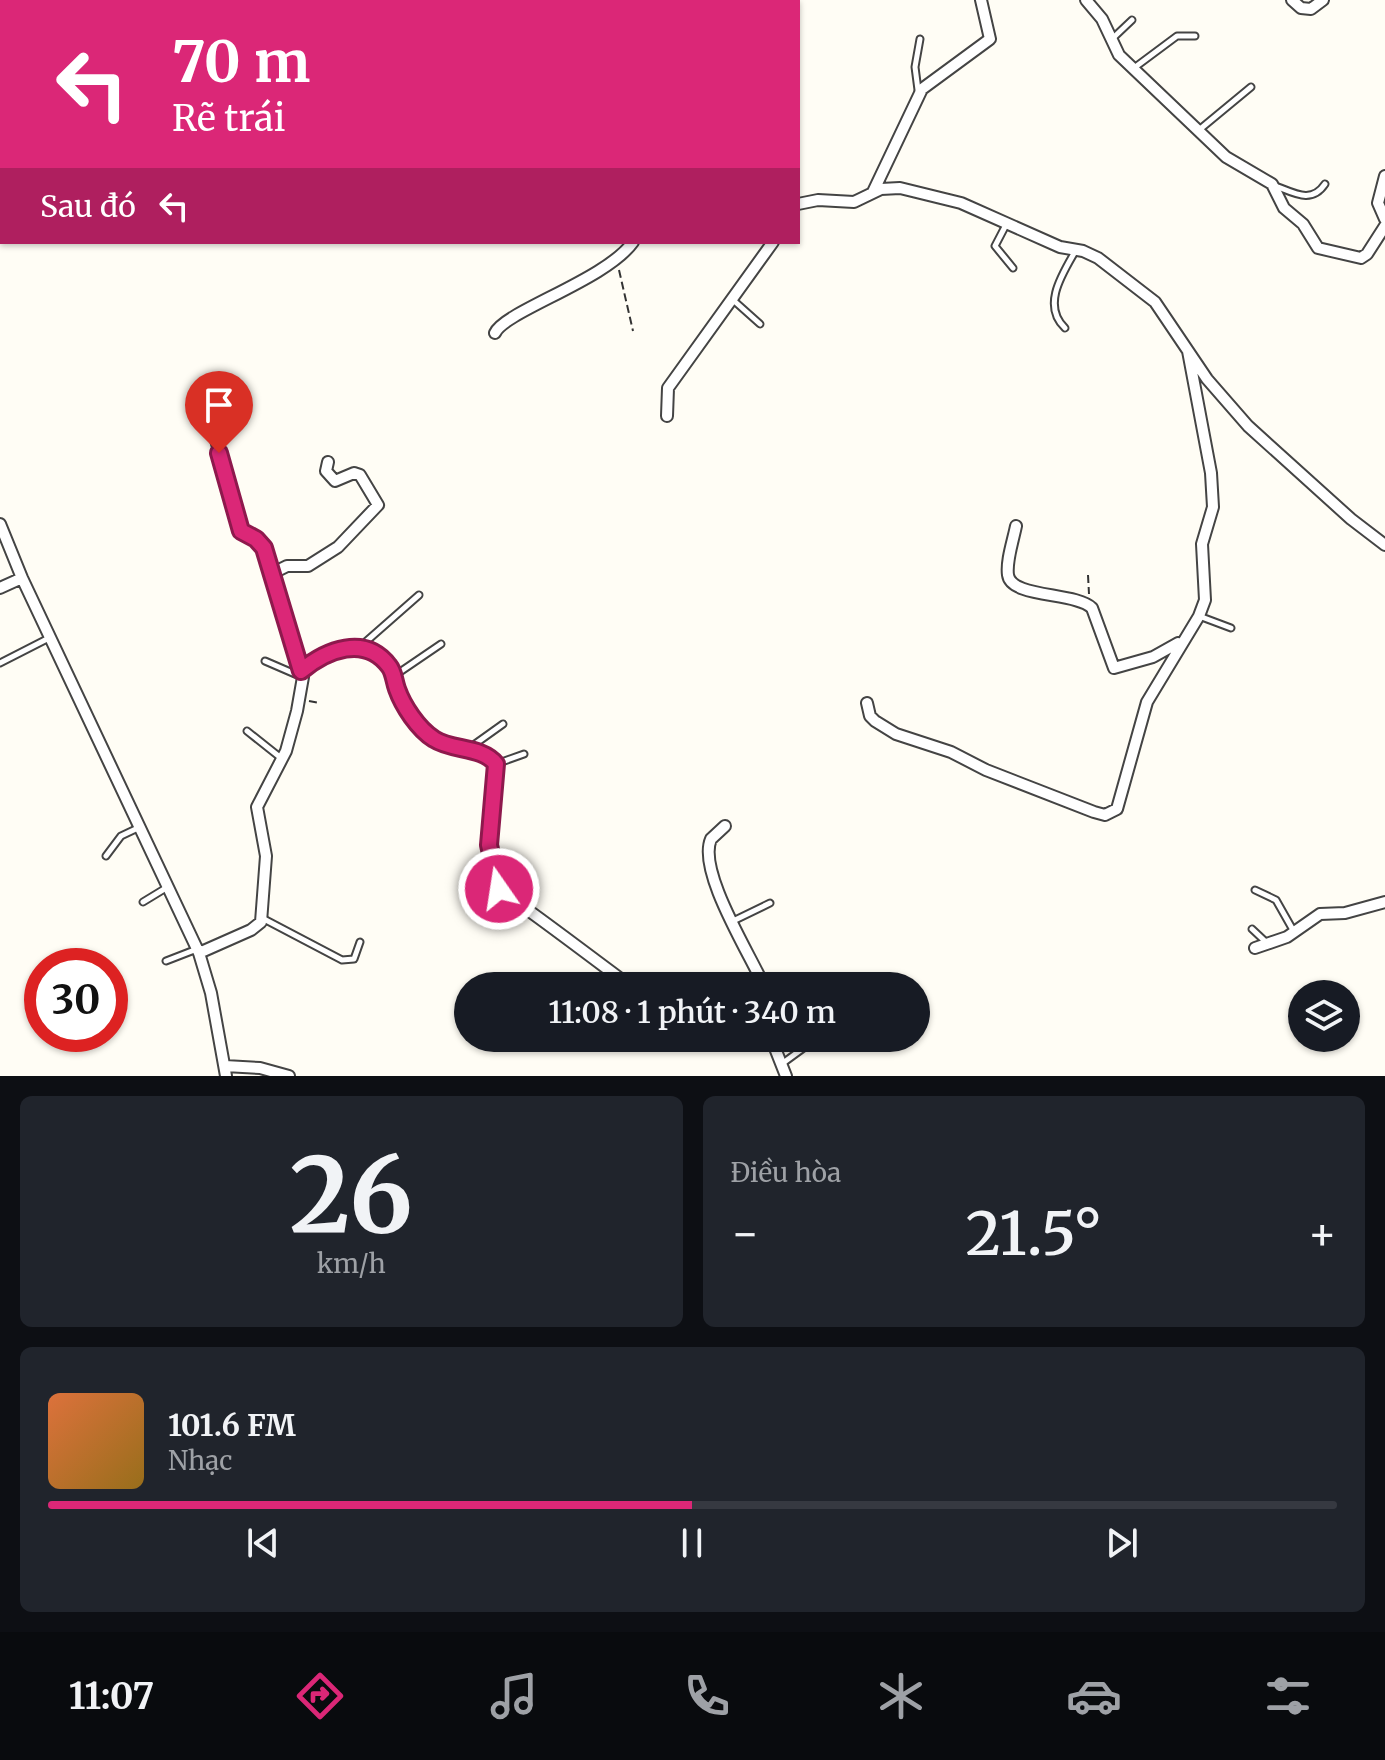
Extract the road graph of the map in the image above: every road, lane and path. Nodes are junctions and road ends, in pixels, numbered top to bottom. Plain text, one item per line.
1 (981, 0) edge
2 (1086, 0) edge
3 (1292, 0) edge
4 (1323, 0) edge
5 (1132, 20) dead end
6 (1195, 36) dead end
7 (920, 39) dead end
8 (1111, 40) junction
9 (1133, 69) junction
10 (1251, 87) dead end
11 (919, 95) junction
12 (1198, 131) junction
13 (1385, 176) edge
14 (1272, 184) junction
15 (1325, 184) dead end
16 (873, 192) junction
17 (800, 204) edge
18 (1385, 219) edge
19 (1007, 223) junction
20 (1385, 226) edge
21 (631, 244) edge
22 (772, 244) edge
23 (1076, 250) junction
24 (617, 261) junction
25 (1013, 268) dead end
26 (732, 299) junction
27 (760, 324) dead end
28 (1065, 328) dead end
29 (633, 331) dead end
30 (495, 333) dead end
31 (1188, 351) junction
32 (667, 416) dead end
33 (211, 422) dead end
34 (328, 462) dead end
35 (0, 524) edge
36 (1016, 526) dead end
37 (1385, 545) edge
38 (271, 574) junction
39 (1088, 575) dead end
40 (22, 578) junction
41 (0, 588) edge
42 (419, 595) dead end
43 (1089, 605) junction
44 (1199, 616) junction
45 (1231, 628) dead end
46 (51, 638) junction
47 (1183, 640) junction
48 (441, 644) dead end
49 (361, 647) junction
50 (265, 661) dead end
51 (0, 663) edge
52 (302, 674) junction
53 (394, 676) junction
54 (867, 703) dead end
55 (503, 724) dead end
56 (247, 731) dead end
57 (467, 750) junction
58 (524, 754) dead end
59 (282, 759) junction
60 (496, 764) junction
61 (725, 826) dead end
62 (140, 827) junction
63 (106, 856) dead end
64 (168, 887) junction
65 (1255, 890) dead end
66 (143, 902) dead end
67 (1385, 902) edge
68 (770, 903) dead end
69 (262, 918) junction
70 (731, 922) junction
71 (1252, 929) dead end
72 (1294, 931) junction
73 (360, 942) dead end
74 (1268, 944) junction
75 (1255, 948) dead end
76 (198, 951) junction
77 (166, 961) dead end
78 (611, 972) edge
79 (757, 972) edge
80 (778, 1052) edge
81 (798, 1052) edge
82 (783, 1063) junction
83 (226, 1071) edge
84 (289, 1076) edge
85 (786, 1076) edge

1 - 11 street
2 - 8 street
3 - 4 street
5 - 8 lane
6 - 9 lane
7 - 11 lane
8 - 9 street
9 - 12 street
10 - 12 lane
11 - 16 street
12 - 14 street
13 - 18 street
14 - 15 lane
14 - 20 street
16 - 17 street
16 - 19 street
19 - 23 street
19 - 25 lane
21 - 24 street
22 - 26 street
23 - 28 lane
23 - 31 street
24 - 29 path
24 - 30 street
26 - 27 lane
26 - 32 street
31 - 37 street
31 - 44 street
33 - 38 street
34 - 38 street
35 - 40 street
36 - 43 street
38 - 52 street
39 - 43 path
40 - 41 street
40 - 46 street
42 - 49 lane
43 - 47 street
44 - 45 lane
44 - 47 street
46 - 51 lane
46 - 62 street
47 - 54 street
48 - 53 lane
49 - 52 street
49 - 53 street
50 - 52 lane
52 - 59 street
53 - 57 street
55 - 57 lane
56 - 59 lane
57 - 60 street
58 - 60 lane
59 - 69 street
60 - 78 street
61 - 70 street
62 - 63 lane
62 - 64 street
64 - 66 lane
64 - 76 street
65 - 72 lane
67 - 72 street
68 - 70 lane
69 - 73 lane
69 - 76 street
70 - 79 street
71 - 74 lane
72 - 74 street
74 - 75 street
76 - 77 lane
76 - 83 street
80 - 82 street
81 - 82 lane
82 - 85 street
83 - 84 street

